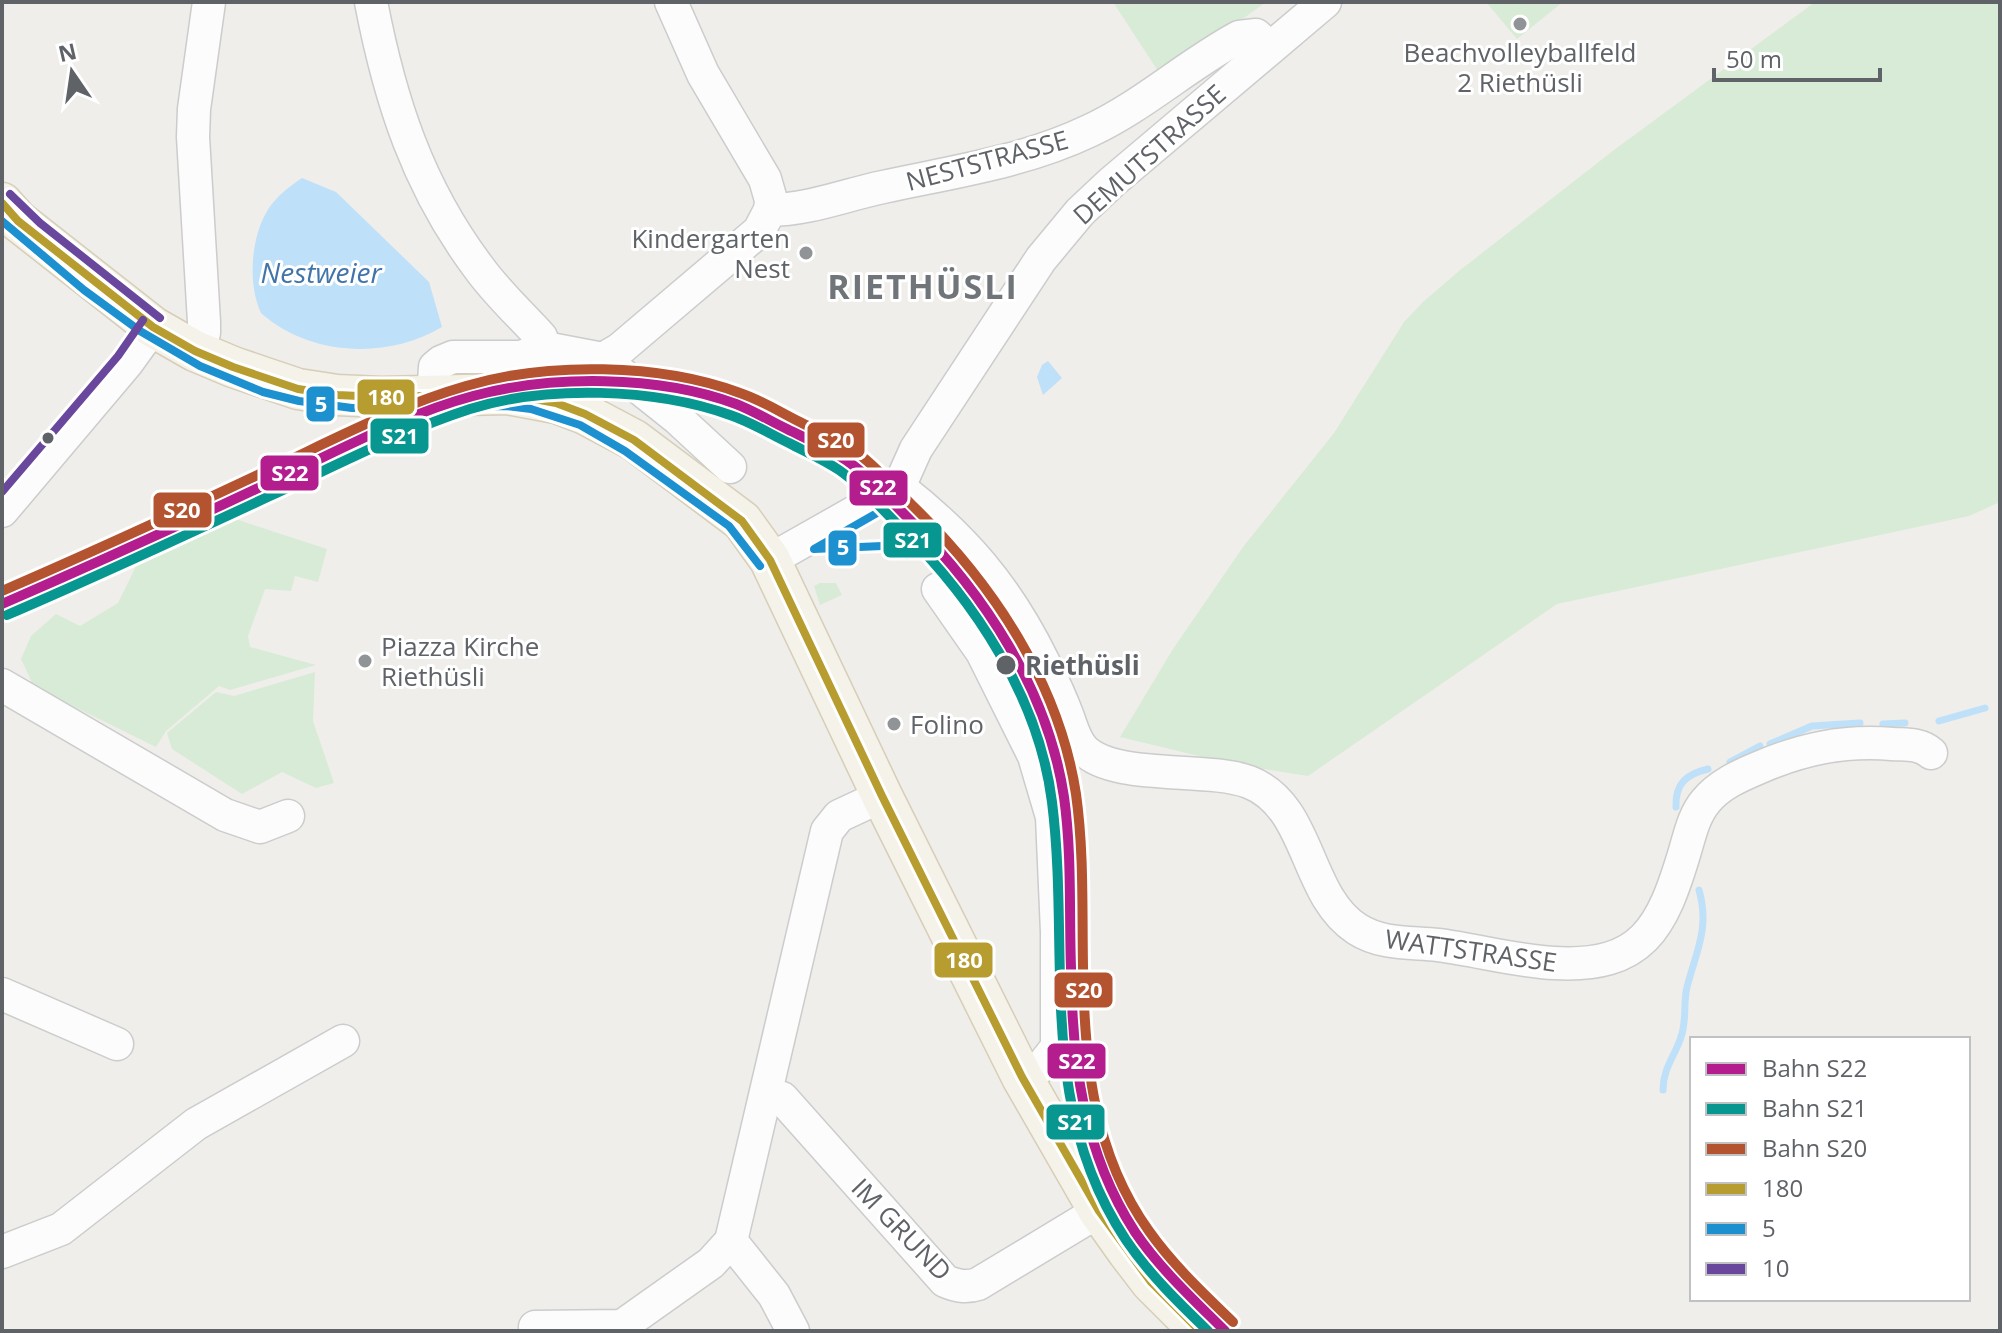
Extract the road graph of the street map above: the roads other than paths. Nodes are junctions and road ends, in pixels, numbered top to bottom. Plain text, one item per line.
1 (209, 2) edge
2 (371, 2) edge
3 (671, 2) edge
4 (1325, 2) edge
5 (1270, 48) junction
6 (2, 203) edge
7 (770, 210) junction
8 (153, 327) junction
9 (545, 348) junction
10 (195, 351) junction
11 (603, 359) junction
12 (433, 397) junction
13 (730, 467) dead end
14 (899, 487) junction
15 (2, 511) edge
16 (770, 560) junction
17 (938, 589) dead end
18 (2, 685) edge
19 (1931, 753) dead end
20 (882, 796) junction
21 (288, 816) dead end
22 (2, 994) edge
23 (343, 1041) dead end
24 (117, 1044) dead end
25 (1022, 1077) junction
26 (767, 1094) junction
27 (1099, 1211) junction
28 (731, 1241) junction
29 (2, 1252) edge
30 (535, 1327) dead end
31 (793, 1331) edge
32 (1200, 1331) edge

1 - 10 street
2 - 9 street
3 - 7 street
4 - 5 street, DEMUTSTRASSE
5 - 7 street, NESTSTRASSE
5 - 14 street, DEMUTSTRASSE
6 - 8 main road
7 - 11 street
8 - 10 main road
8 - 15 street
9 - 11 street
9 - 12 street
10 - 12 main road
11 - 13 street
12 - 16 main road
14 - 16 street
14 - 19 street, WATTSTRASSE
16 - 20 main road
17 - 25 street
18 - 21 street
20 - 25 main road
20 - 26 street
22 - 24 street
23 - 29 street
25 - 27 main road
26 - 27 street, IM GRUND
26 - 28 street
27 - 32 main road
28 - 30 street
28 - 31 street

